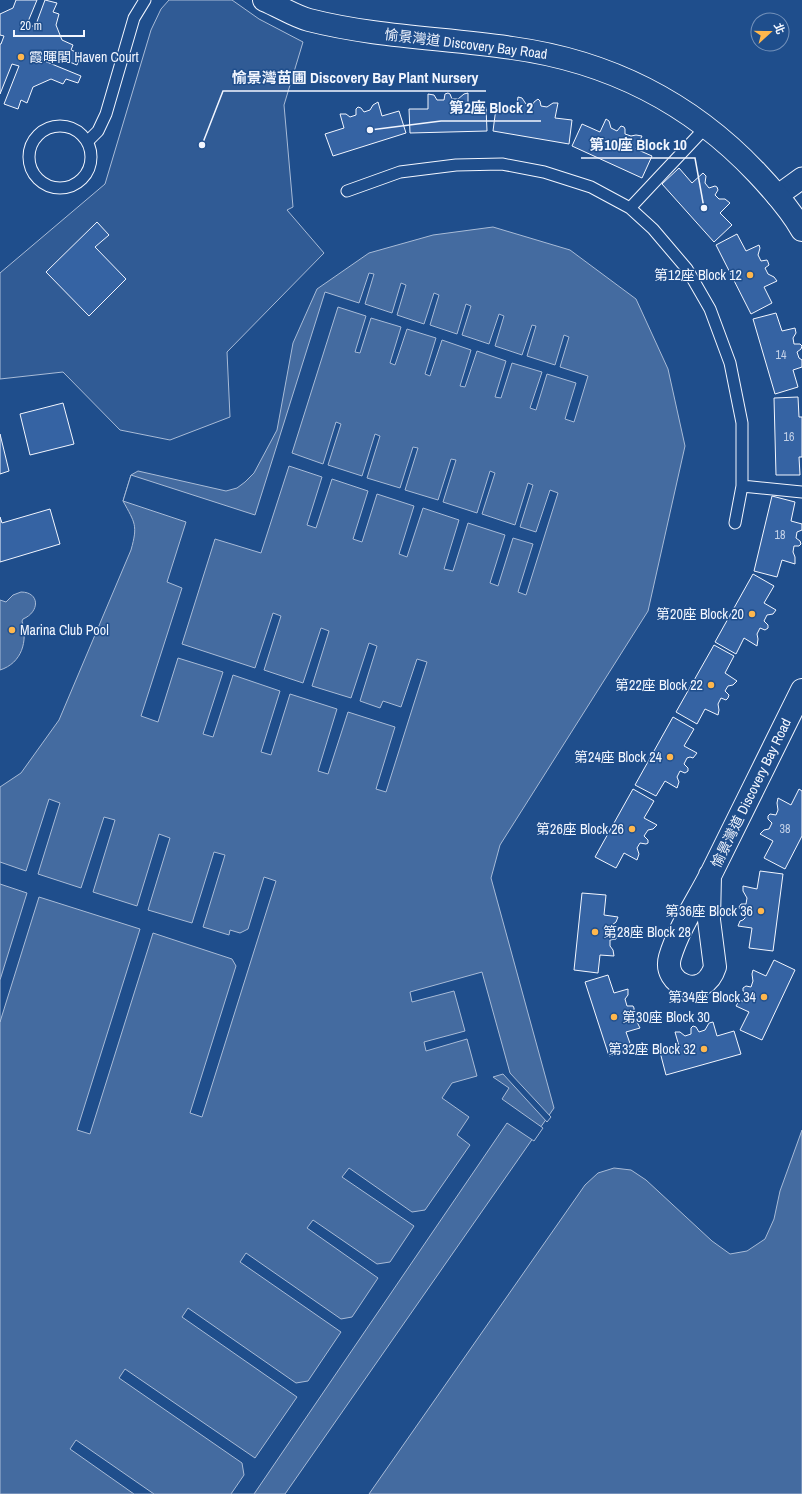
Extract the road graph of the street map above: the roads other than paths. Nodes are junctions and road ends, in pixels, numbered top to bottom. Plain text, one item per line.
1 (145, 0) edge
2 (264, 0) edge
3 (706, 126) junction
4 (87, 142) junction
5 (802, 178) edge
6 (347, 191) dead end
7 (777, 196) junction
8 (630, 208) junction
9 (802, 230) edge
10 (742, 486) junction
11 (802, 492) edge
12 (735, 523) dead end
13 (802, 690) edge
14 (710, 875) dead end

1 - 4 lane
2 - 3 street, 愉景灣道 Discovery Bay Road
3 - 7 street, 愉景灣道 Discovery Bay Road
3 - 8 lane
4 - 4 lane
5 - 7 street
6 - 8 lane
7 - 9 street, 愉景灣道 Discovery Bay Road
8 - 10 lane
10 - 11 lane
10 - 12 lane
13 - 14 street, 愉景灣道 Discovery Bay Road

